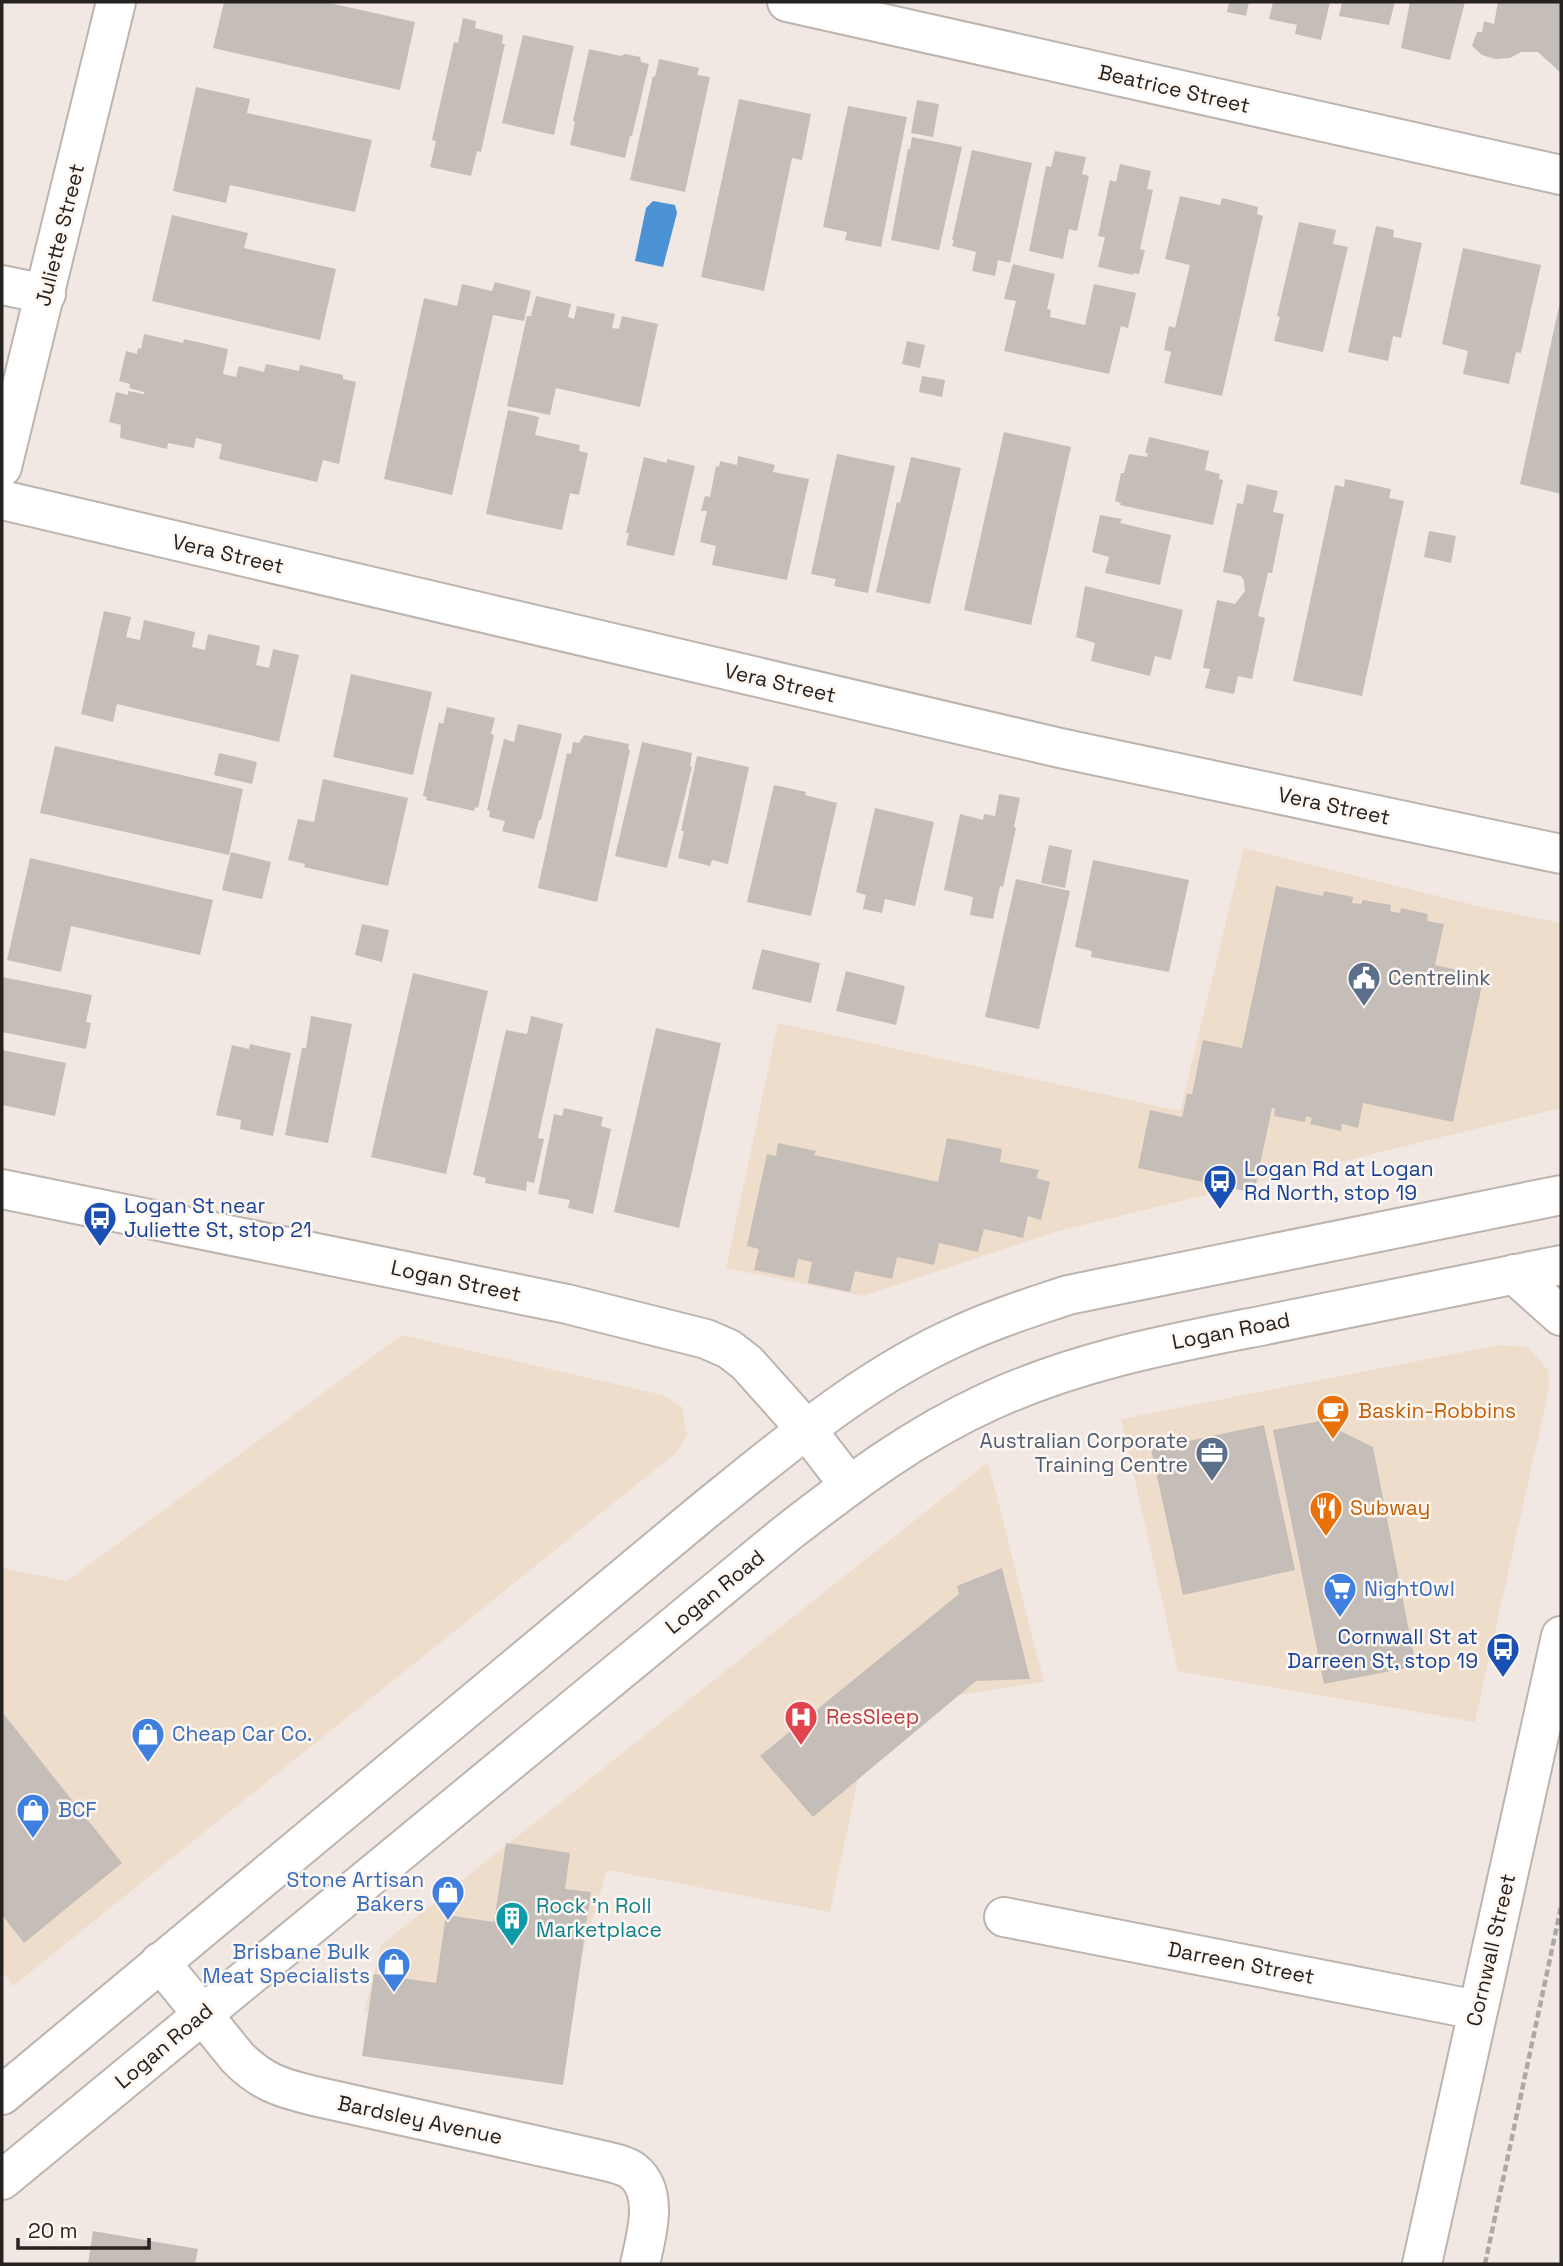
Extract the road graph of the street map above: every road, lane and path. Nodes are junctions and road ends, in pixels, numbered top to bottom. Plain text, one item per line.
1 (116, 2) edge
2 (788, 2) edge
3 (1561, 175) edge
4 (2, 285) edge
5 (46, 294) junction
6 (2, 467) edge
7 (2, 500) edge
8 (1561, 854) edge
9 (8, 1190) edge
10 (1561, 1195) edge
11 (1561, 1265) edge
12 (1514, 1274) junction
13 (1561, 1317) edge
14 (806, 1429) junction
15 (849, 1485) junction
16 (1561, 1636) edge
17 (1561, 1907) edge
18 (1004, 1917) dead end
19 (160, 1962) junction
20 (1477, 2010) junction
21 (202, 2014) junction
22 (2, 2095) edge
23 (2, 2180) edge
24 (640, 2264) edge
25 (1422, 2264) edge
26 (1485, 2264) edge

1 - 5 main road, Juliette Street
2 - 3 main road, Beatrice Street
4 - 5 main road
5 - 6 main road, Juliette Street
7 - 8 main road, Vera Street
9 - 14 main road, Logan Street
10 - 14 main road
11 - 12 main road, Logan Road
12 - 13 main road
12 - 15 main road, Logan Road
14 - 15 main road, Logan Street
14 - 19 main road
15 - 21 main road, Logan Road
16 - 20 main road, Cornwall Street
17 - 26 path
18 - 20 main road, Darreen Street
19 - 21 main road, Bardsley Avenue
19 - 22 main road
20 - 25 main road, Cornwall Street
21 - 23 main road, Logan Road
21 - 24 main road, Bardsley Avenue

